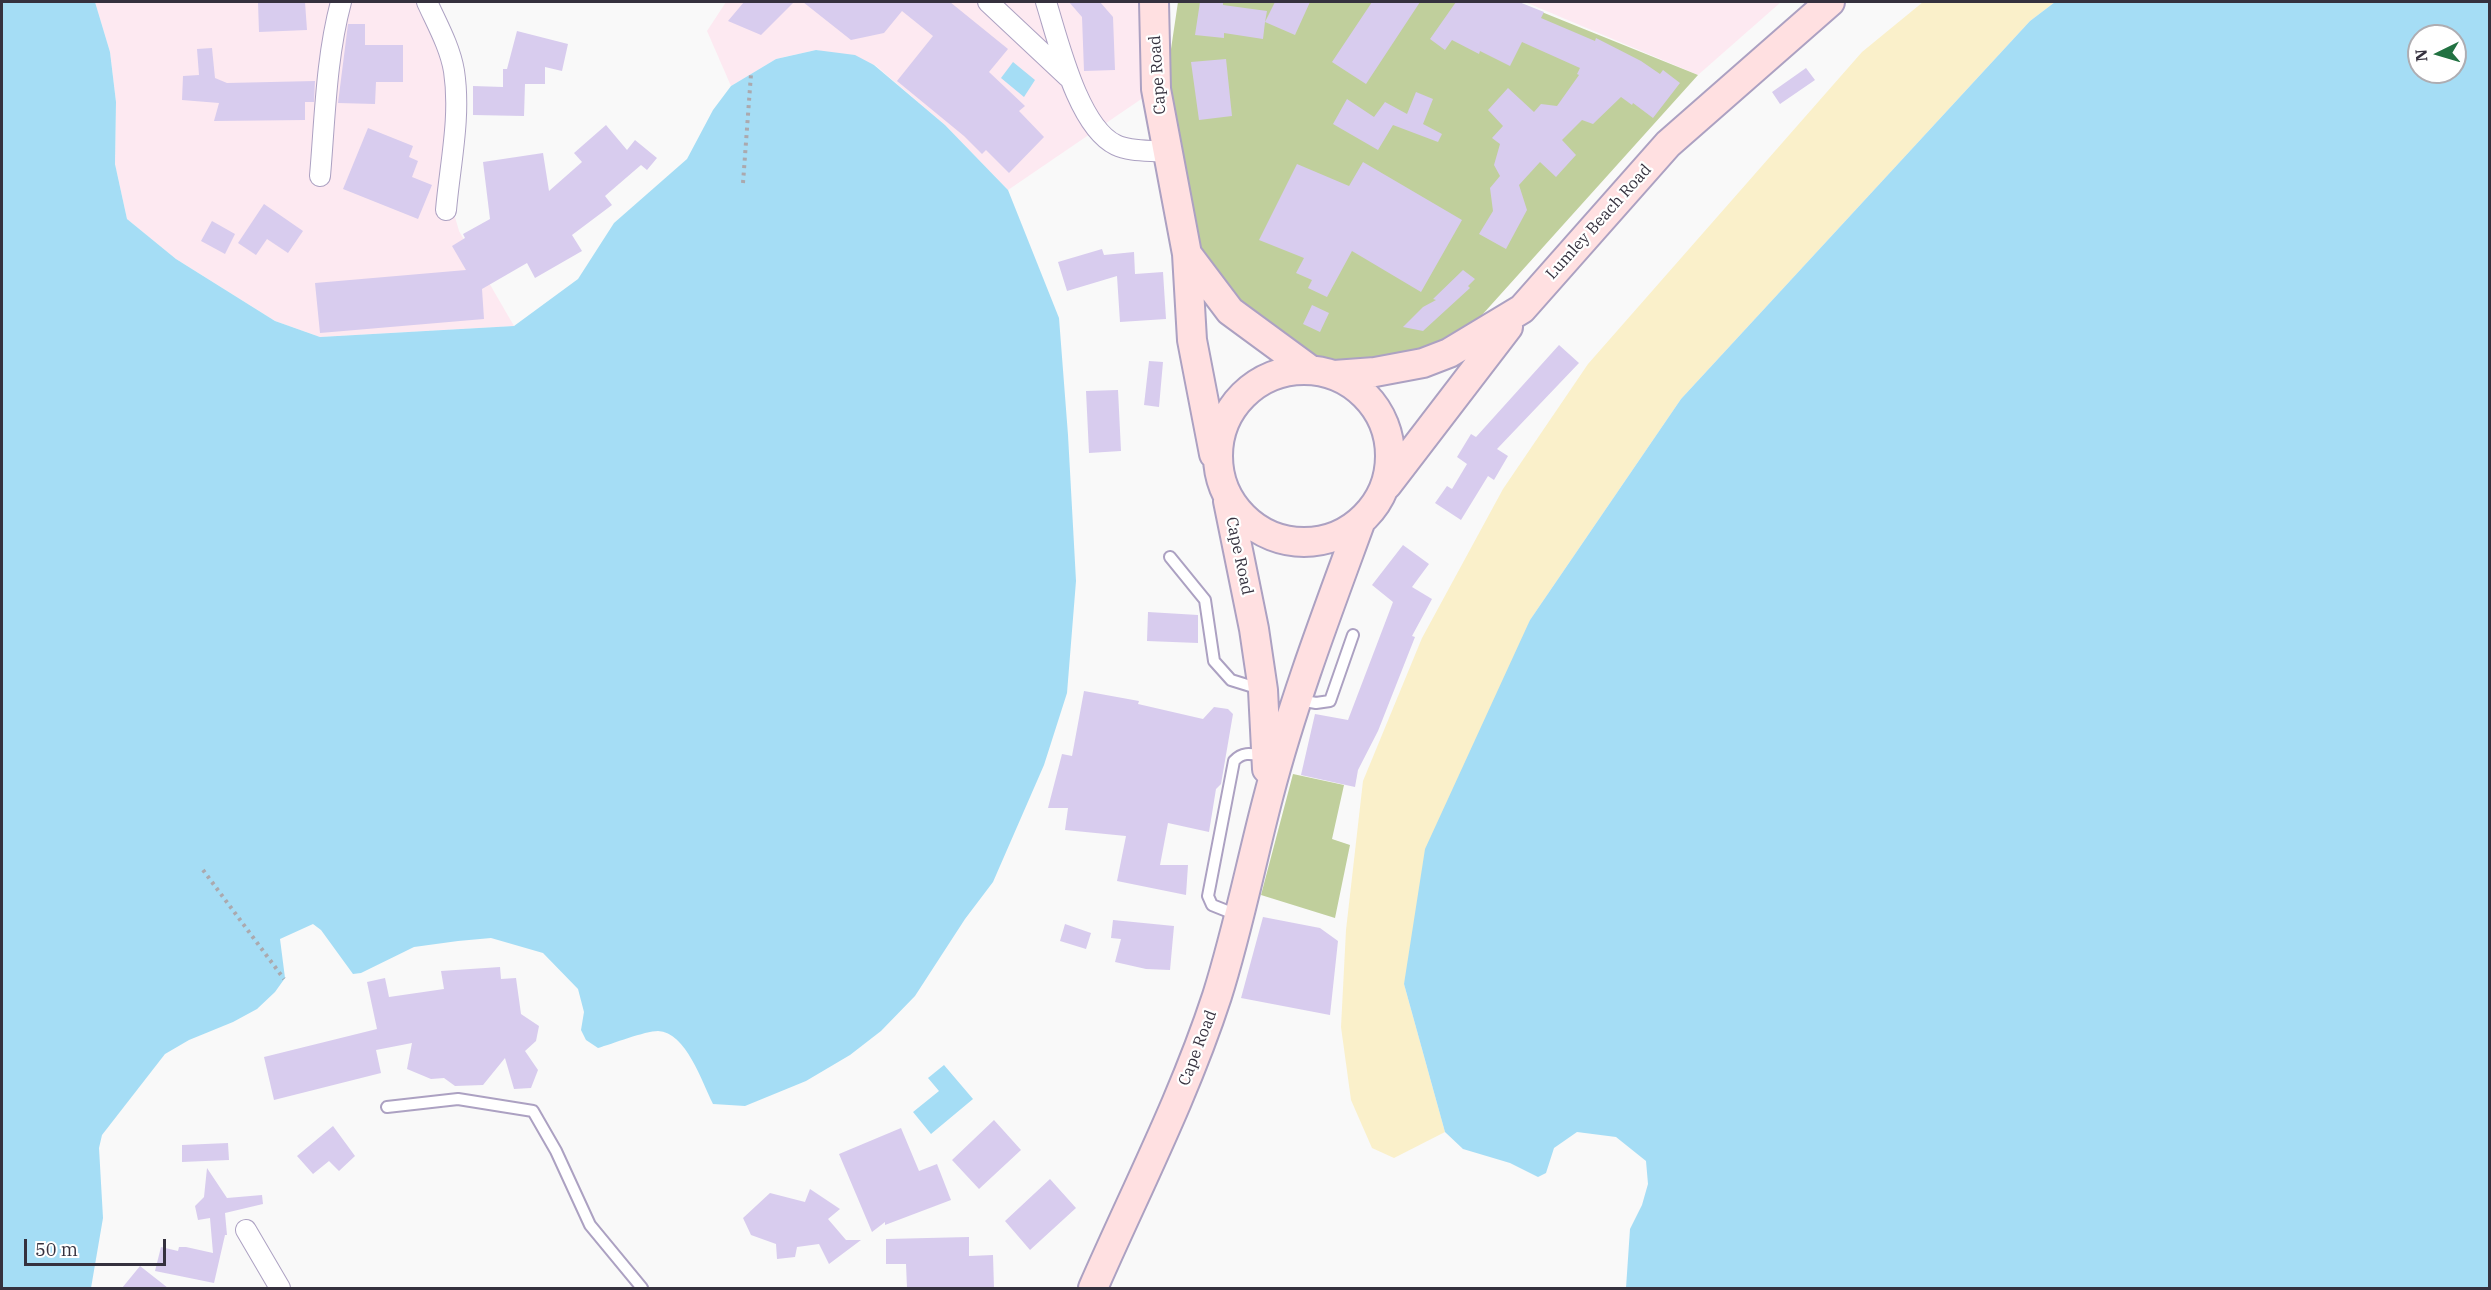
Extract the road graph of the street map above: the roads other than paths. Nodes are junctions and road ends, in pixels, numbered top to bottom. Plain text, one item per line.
1 (341, 2) edge
2 (427, 2) edge
3 (988, 2) edge
4 (1046, 2) edge
5 (1154, 2) edge
6 (1830, 2) edge
7 (1070, 79) junction
8 (1167, 152) junction
9 (320, 176) dead end
10 (446, 210) dead end
11 (1186, 254) junction
12 (1522, 309) junction
13 (1321, 372) junction
14 (1216, 464) junction
15 (1385, 487) junction
16 (1227, 496) junction
17 (1360, 523) junction
18 (1170, 557) dead end
19 (1353, 635) dead end
20 (1263, 690) junction
21 (1297, 693) junction
22 (1267, 757) junction
23 (1269, 795) junction
24 (1240, 916) junction
25 (387, 1107) dead end
26 (246, 1230) dead end
27 (280, 1288) edge
28 (642, 1288) edge
29 (1093, 1288) edge

1 - 9 street
2 - 10 street
3 - 7 street
4 - 7 street
5 - 8 main road, Cape Road
6 - 12 main road, Lumley Beach Road
7 - 8 street
8 - 11 main road, Cape Road
11 - 13 main road
11 - 14 main road, Cape Road
12 - 13 main road, Lumley Beach Road
12 - 15 main road
13 - 14 main road
13 - 15 main road
14 - 16 main road
15 - 17 main road
16 - 17 main road
16 - 20 main road, Cape Road
17 - 21 main road, Cape Road
18 - 20 lane
19 - 21 lane
20 - 21 main road
20 - 22 main road, Cape Road
21 - 23 main road, Cape Road
22 - 23 main road, Cape Road
22 - 24 lane
23 - 24 main road, Cape Road
24 - 29 main road, Cape Road
25 - 28 lane
26 - 27 street

